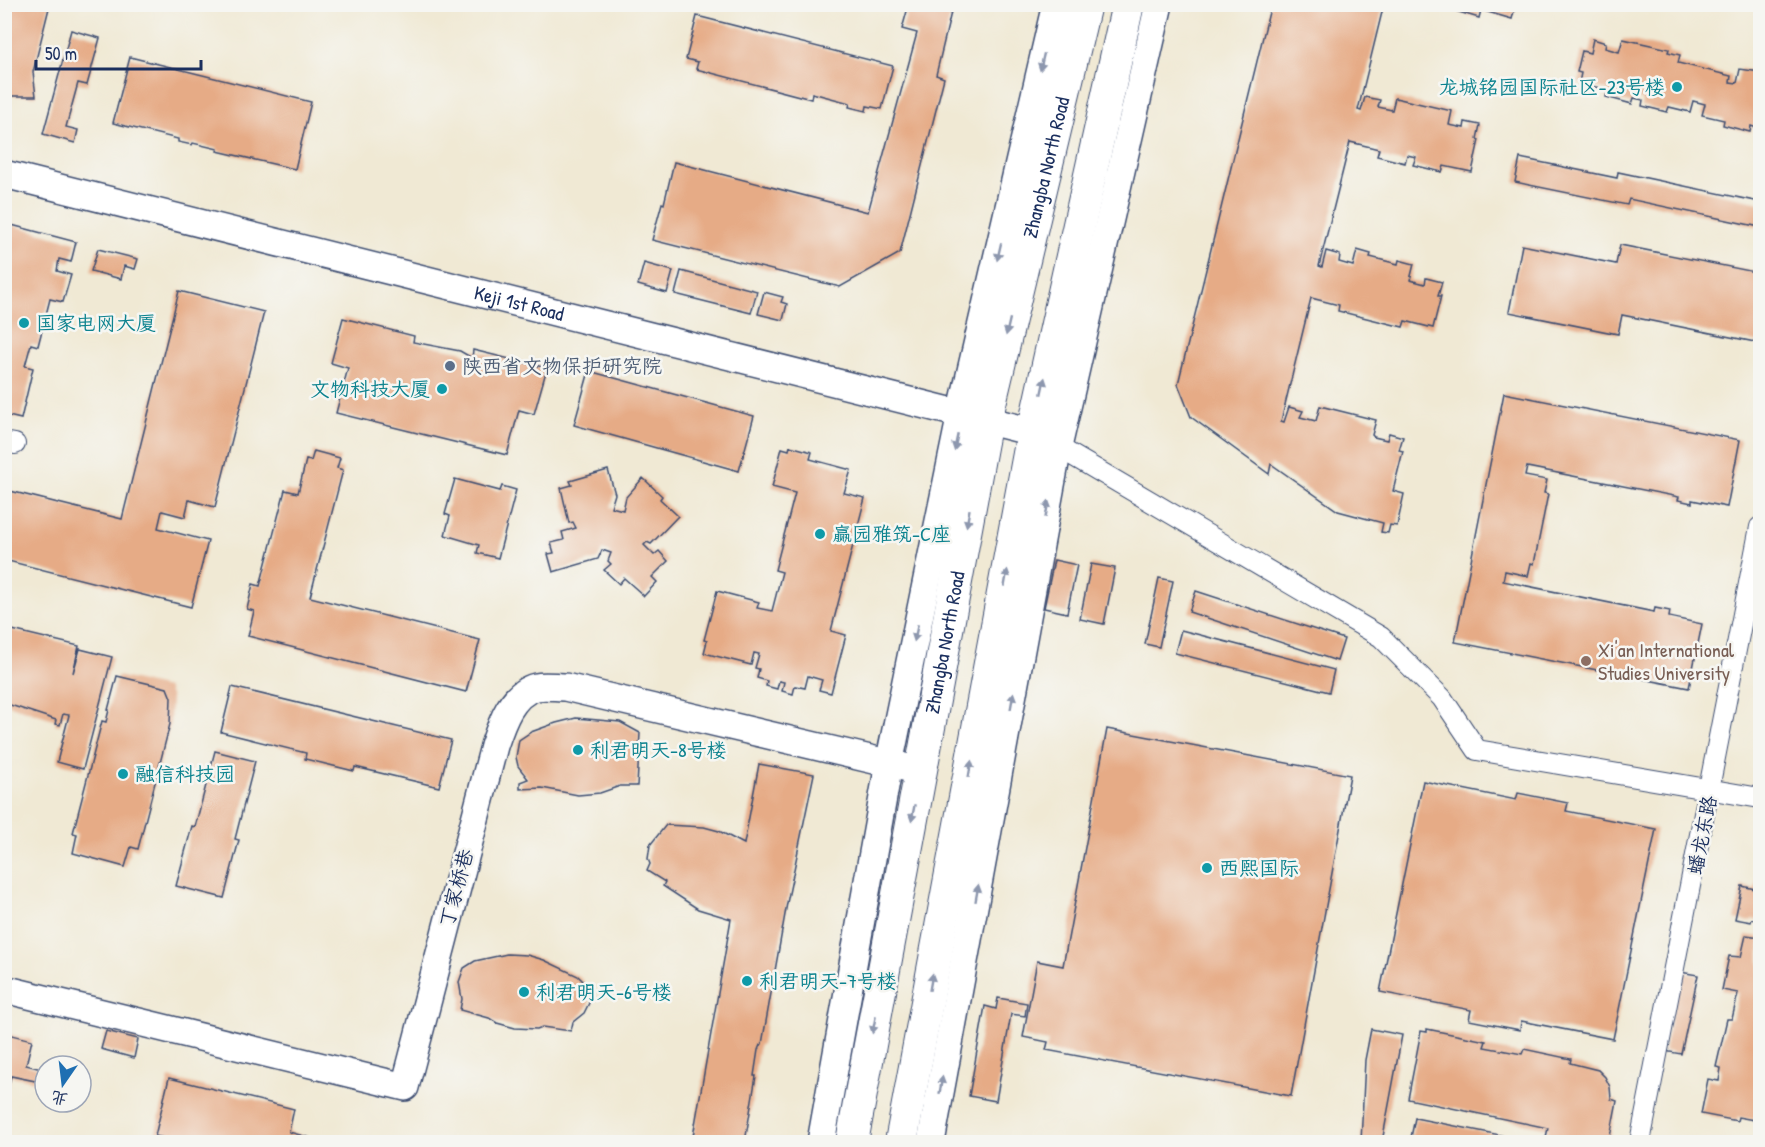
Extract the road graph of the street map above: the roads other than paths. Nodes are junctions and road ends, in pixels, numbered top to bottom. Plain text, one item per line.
1 (1056, 4) edge
2 (1085, 4) edge
3 (1128, 4) edge
4 (1159, 4) edge
5 (4, 174) edge
6 (974, 417) junction
7 (1045, 439) junction
8 (1761, 527) edge
9 (889, 764) junction
10 (921, 771) junction
11 (1711, 789) junction
12 (1761, 798) edge
13 (4, 989) edge
14 (822, 1143) edge
15 (852, 1143) edge
16 (901, 1143) edge
17 (931, 1143) edge
18 (1640, 1143) edge

1 -> 6 main road
2 -> 6 main road, Zhangba North Road
7 -> 3 main road
4 - 7 main road
5 - 6 main road, Keji 1st Road
6 - 7 main road, Keji 1st Road
6 -> 9 main road
6 -> 10 main road, Zhangba North Road
7 - 11 street
16 -> 7 main road
17 -> 7 main road
8 - 11 street, 蟠龙东路
9 - 10 main road, 丁家桥巷
9 - 13 main road, 丁家桥巷
9 - 14 main road
10 -> 15 main road, Zhangba North Road
11 - 12 street
11 - 18 street, 蟠龙东路

